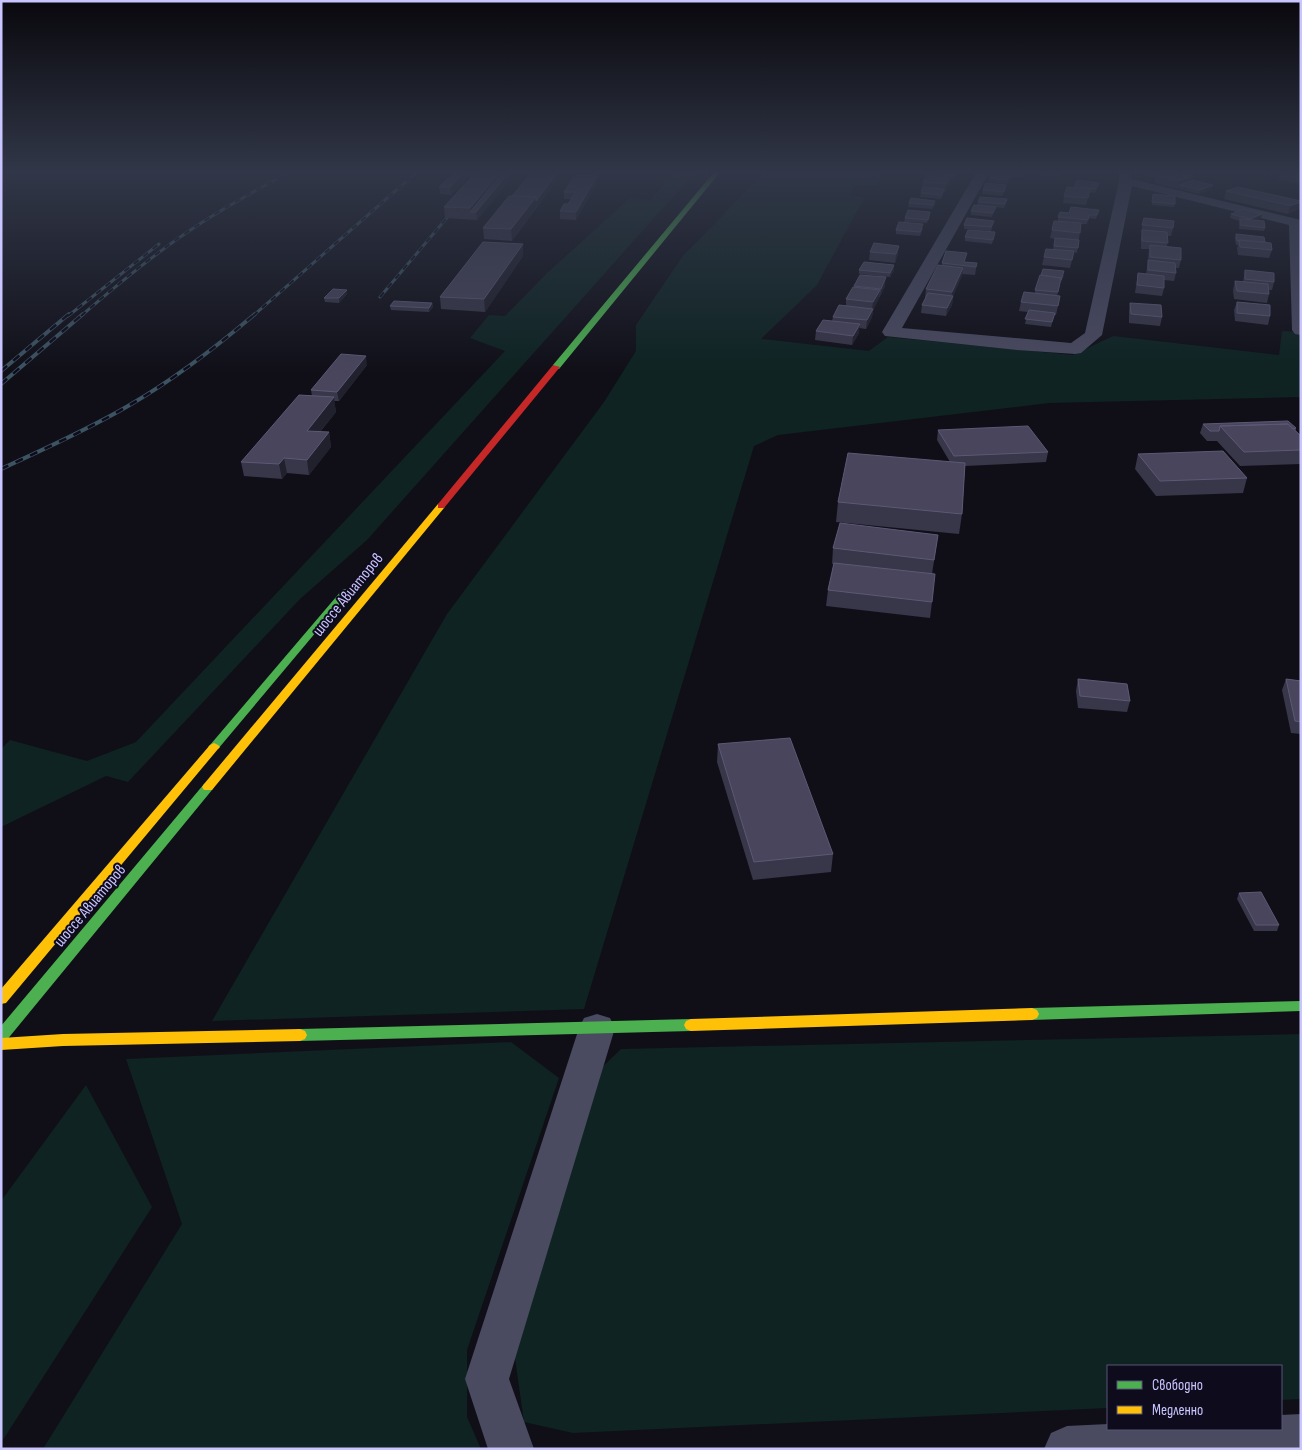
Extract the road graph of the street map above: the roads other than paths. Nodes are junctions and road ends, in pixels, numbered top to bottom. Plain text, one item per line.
1 (648, 239) edge
2 (662, 239) edge
3 (945, 239) edge
4 (1113, 239) edge
5 (1298, 239) edge
6 (632, 257) dead end
7 (1301, 330) edge
8 (355, 581) dead end
9 (1, 999) edge
10 (1301, 1006) edge
11 (597, 1028) junction
12 (1, 1037) edge
13 (1, 1044) edge
14 (1301, 1437) edge
15 (511, 1449) edge
16 (1067, 1449) edge

1 - 6 main road
2 - 12 main road, шоссе Авиаторов
3 - 4 street
5 - 7 street
8 - 9 main road, шоссе Авиаторов
10 - 11 main road
11 - 13 main road
11 - 15 street
14 - 16 street

